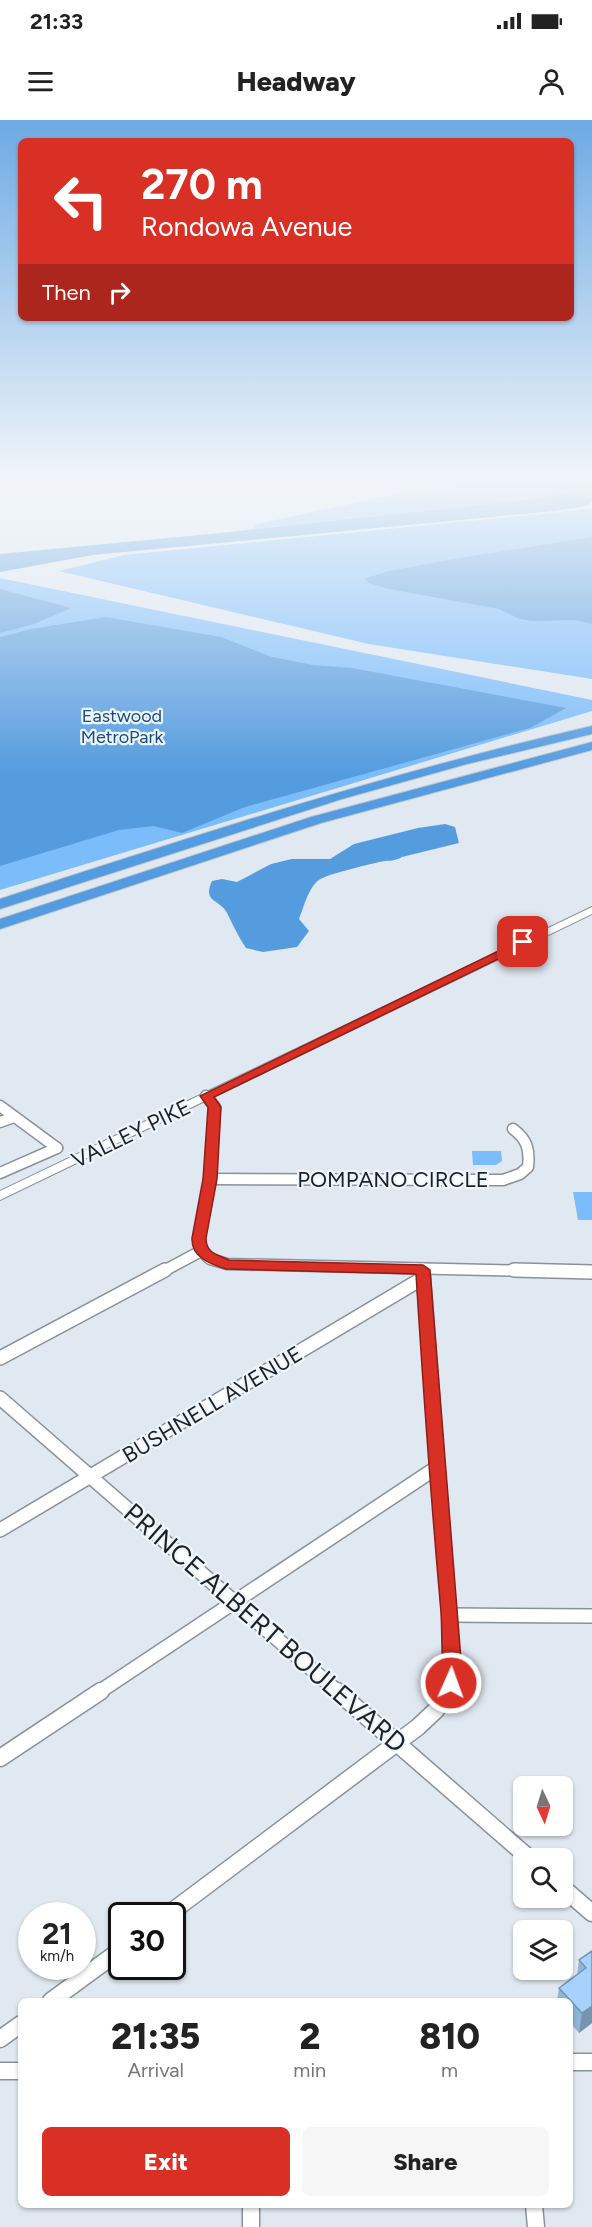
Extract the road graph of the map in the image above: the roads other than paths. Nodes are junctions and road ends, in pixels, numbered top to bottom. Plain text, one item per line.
1 (592, 730) edge
2 (592, 746) edge
3 (0, 904) edge
4 (592, 910) edge
5 (0, 924) edge
6 (206, 1096) junction
7 (0, 1107) edge
8 (14, 1116) junction
9 (0, 1122) edge
10 (513, 1129) dead end
11 (0, 1173) edge
12 (210, 1179) junction
13 (0, 1196) edge
14 (201, 1251) junction
15 (592, 1272) edge
16 (423, 1274) junction
17 (0, 1358) edge
18 (0, 1398) edge
19 (436, 1468) junction
20 (90, 1476) junction
21 (0, 1530) edge
22 (235, 1602) junction
23 (450, 1615) junction
24 (592, 1616) edge
25 (397, 1743) junction
26 (0, 1758) edge
27 (518, 1848) edge
28 (573, 1897) edge
29 (185, 1902) edge
30 (592, 1913) edge
31 (108, 1959) edge
32 (55, 1998) edge
33 (18, 2026) edge
34 (0, 2039) edge
35 (573, 2062) edge
36 (592, 2062) edge
37 (18, 2071) edge
38 (0, 2072) edge
39 (251, 2208) edge
40 (534, 2208) edge
41 (251, 2227) edge
42 (536, 2227) edge

1 - 3 highway
2 - 5 highway
4 - 6 street, VALLEY PIKE
6 - 12 street
6 - 13 street, VALLEY PIKE
7 - 8 street
8 - 9 street
8 - 11 street
10 - 12 street, POMPANO CIRCLE
12 - 14 street
14 - 16 street
14 - 17 street
15 - 16 street
16 - 19 street
16 - 20 street, BUSHNELL AVENUE
18 - 20 street, PRINCE ALBERT BOULEVARD
19 - 22 street
19 - 23 street
20 - 21 street, BUSHNELL AVENUE
20 - 22 street, PRINCE ALBERT BOULEVARD
22 - 25 street, PRINCE ALBERT BOULEVARD
22 - 26 street
23 - 24 street
23 - 25 street
25 - 27 street, PRINCE ALBERT BOULEVARD
25 - 29 street
28 - 30 street
31 - 32 street
33 - 34 street
35 - 36 street
37 - 38 street
39 - 41 street
40 - 42 street

